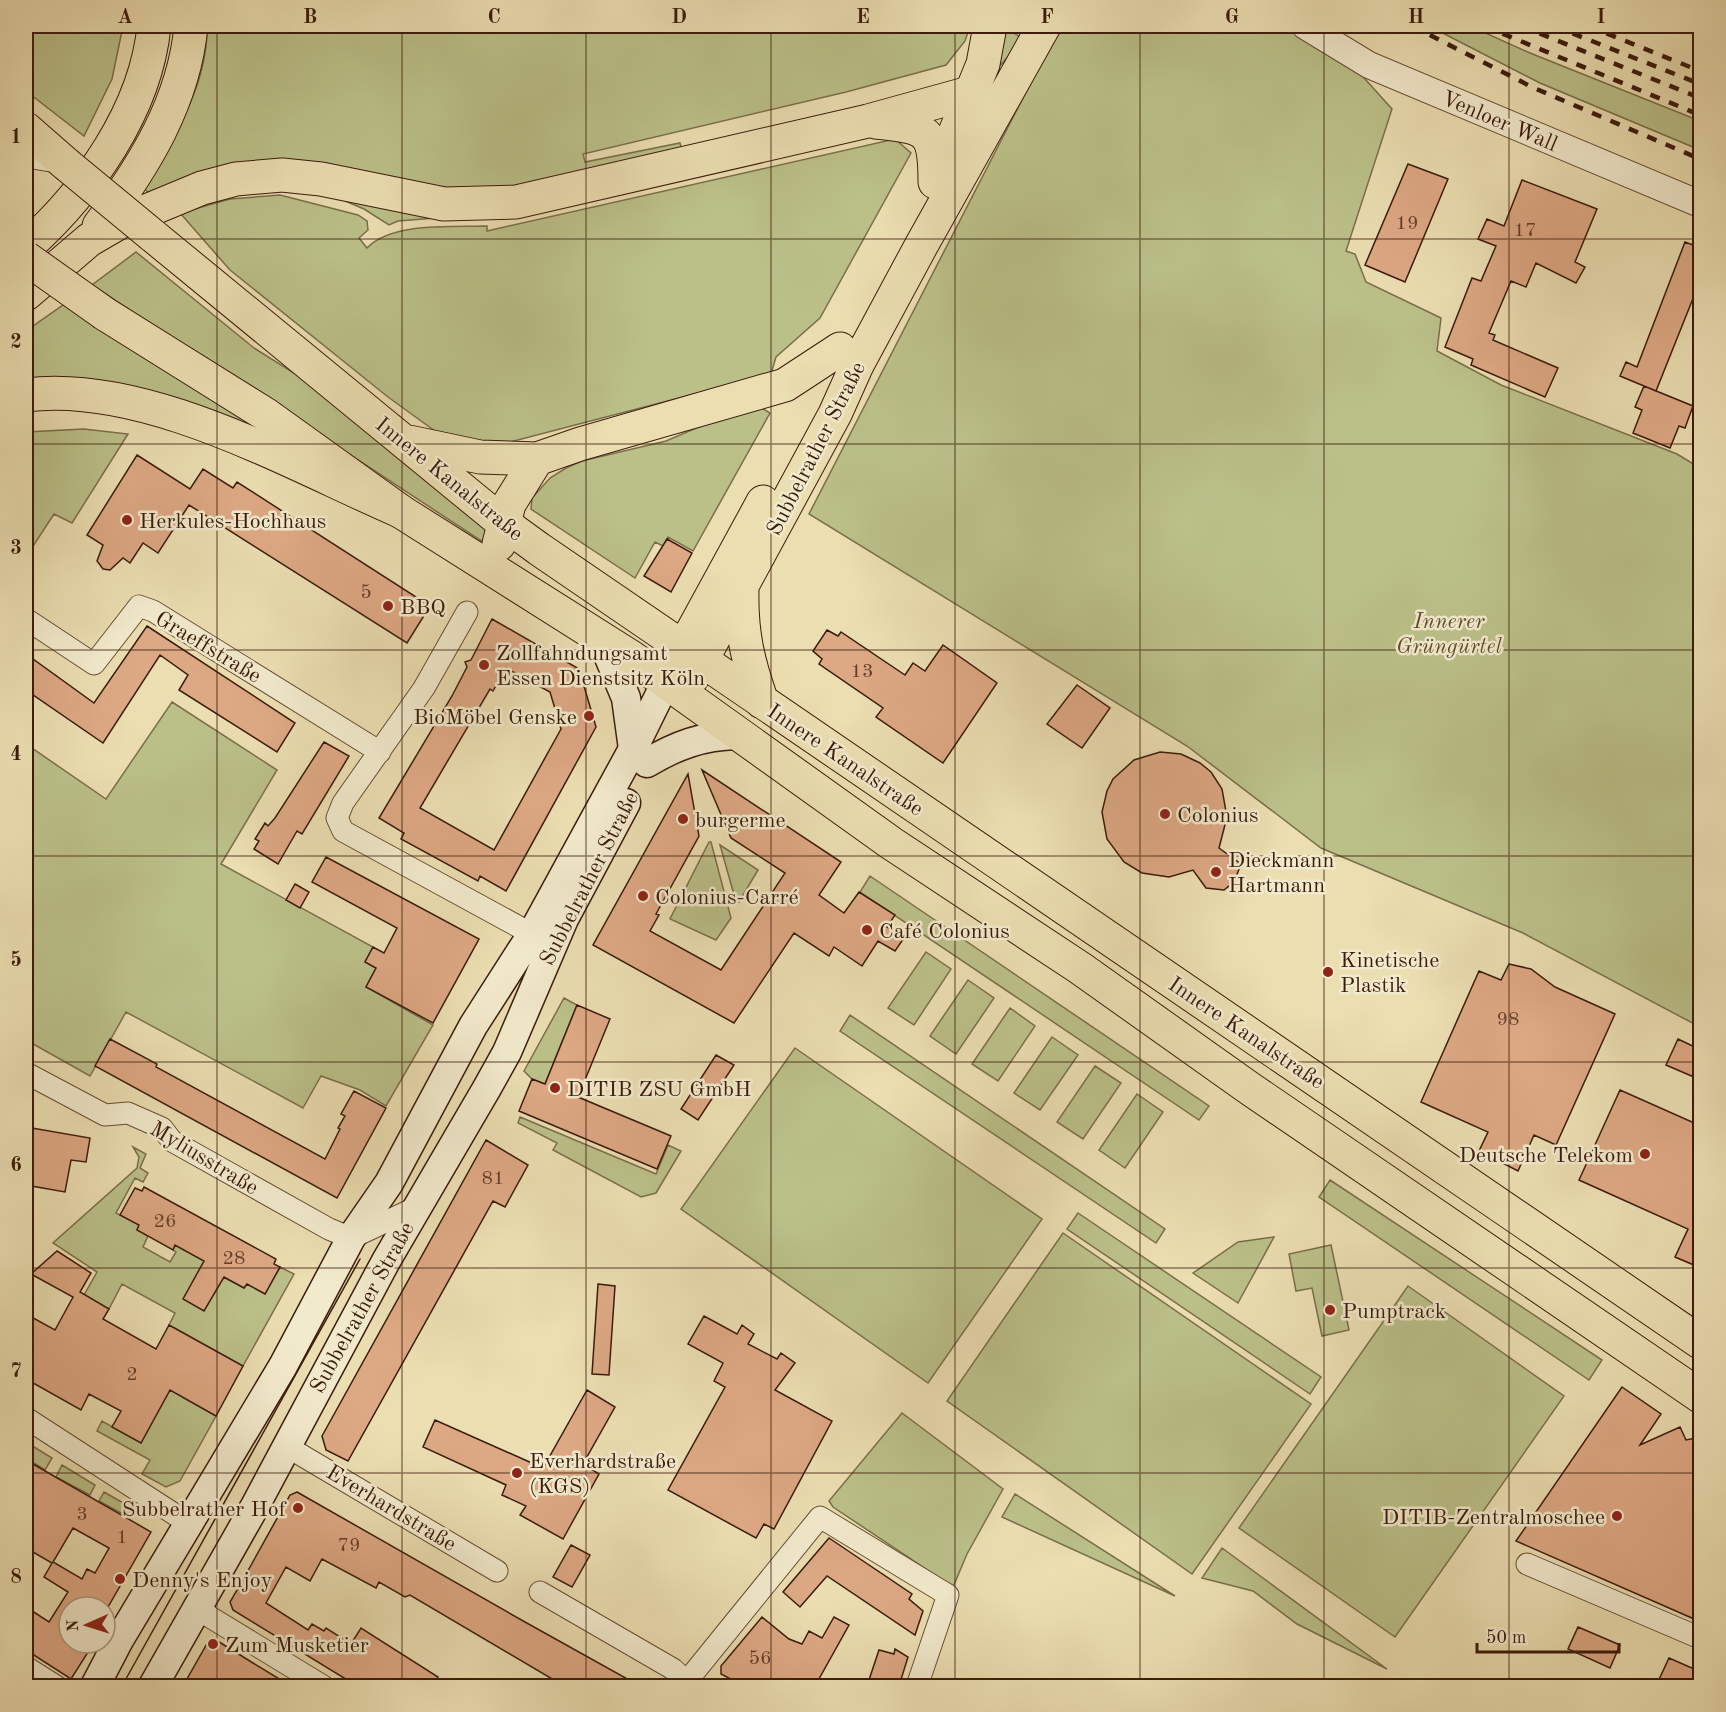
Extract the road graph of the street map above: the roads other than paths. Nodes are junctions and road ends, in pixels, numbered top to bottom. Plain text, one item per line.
1 (154, 26) edge
2 (191, 26) edge
3 (990, 26) edge
4 (1305, 26) edge
5 (1035, 27) edge
6 (1022, 68) junction
7 (973, 92) junction
8 (868, 121) junction
9 (26, 129) edge
10 (26, 158) edge
11 (66, 164) junction
12 (935, 182) junction
13 (1701, 204) edge
14 (89, 240) junction
15 (26, 247) edge
16 (26, 258) edge
17 (26, 294) edge
18 (840, 349) junction
19 (26, 395) edge
20 (404, 441) junction
21 (537, 459) junction
22 (400, 511) junction
23 (502, 522) junction
24 (497, 570) junction
25 (742, 591) junction
26 (467, 612) dead end
27 (26, 619) edge
28 (601, 638) junction
29 (693, 654) junction
30 (674, 689) junction
31 (762, 702) junction
32 (737, 735) junction
33 (380, 752) junction
34 (640, 756) junction
35 (532, 934) junction
36 (473, 1026) junction
37 (507, 1052) junction
38 (26, 1073) edge
39 (442, 1083) junction
40 (1273, 1104) junction
41 (1356, 1105) junction
42 (469, 1121) junction
43 (415, 1209) junction
44 (351, 1238) junction
45 (1701, 1342) edge
46 (1701, 1396) edge
47 (26, 1418) edge
48 (286, 1446) junction
49 (188, 1523) junction
50 (1527, 1564) dead end
51 (497, 1570) dead end
52 (540, 1592) dead end
53 (199, 1606) junction
54 (1701, 1638) edge
55 (26, 1667) edge
56 (686, 1685) edge
57 (56, 1686) edge
58 (95, 1686) edge
59 (153, 1686) edge
60 (322, 1686) edge
61 (917, 1686) edge

1 - 15 main road
2 - 14 main road
3 - 7 main road, Subbelrather Straße
4 - 13 street, Venloer Wall
5 - 6 main road, Subbelrather Straße
6 - 7 main road
6 - 25 main road, Subbelrather Straße
7 - 8 main road
7 - 12 main road, Subbelrather Straße
8 - 12 main road
8 - 14 main road
9 - 11 main road, Innere Kanalstraße
10 - 11 street
11 - 20 main road, Innere Kanalstraße, bridge
12 - 18 main road, Subbelrather Straße
14 - 17 main road
16 - 22 main road, Innere Kanalstraße, bridge
18 - 21 main road
18 - 29 main road, Subbelrather Straße
19 - 22 main road
20 - 21 main road
20 - 23 main road, Innere Kanalstraße
21 - 23 main road
22 - 24 main road, Innere Kanalstraße
23 - 24 main road
23 - 29 main road, Innere Kanalstraße
24 - 28 main road, Innere Kanalstraße
25 - 29 main road, Subbelrather Straße
25 - 31 main road
26 - 33 street
27 - 33 street, Graeffstraße
28 - 30 main road, Innere Kanalstraße
28 - 34 main road
29 - 30 main road, Subbelrather Straße
29 - 31 main road, Innere Kanalstraße
30 - 32 main road, Innere Kanalstraße
30 - 34 main road, Subbelrather Straße
31 - 41 main road, Innere Kanalstraße
32 - 34 main road
32 - 40 main road, Innere Kanalstraße
33 - 35 street
34 - 35 main road, Subbelrather Straße
34 - 37 main road, Subbelrather Straße
35 - 36 main road, Subbelrather Straße
36 - 37 main road
36 - 39 main road, Subbelrather Straße
37 - 42 main road, Subbelrather Straße
38 - 44 street, Myliusstraße
39 - 42 main road
39 - 44 main road, Subbelrather Straße
40 - 41 main road
40 - 46 main road, Innere Kanalstraße
41 - 45 main road, Innere Kanalstraße
42 - 43 main road, Subbelrather Straße
43 - 44 street
43 - 48 main road, Subbelrather Straße
44 - 49 main road, Subbelrather Straße
47 - 49 street
48 - 51 street, Everhardstraße
48 - 53 main road, Subbelrather Straße
49 - 58 main road, Subbelrather Straße
50 - 54 street
52 - 56 street
53 - 59 main road, Subbelrather Straße
53 - 60 street
55 - 57 street
56 - 61 street

